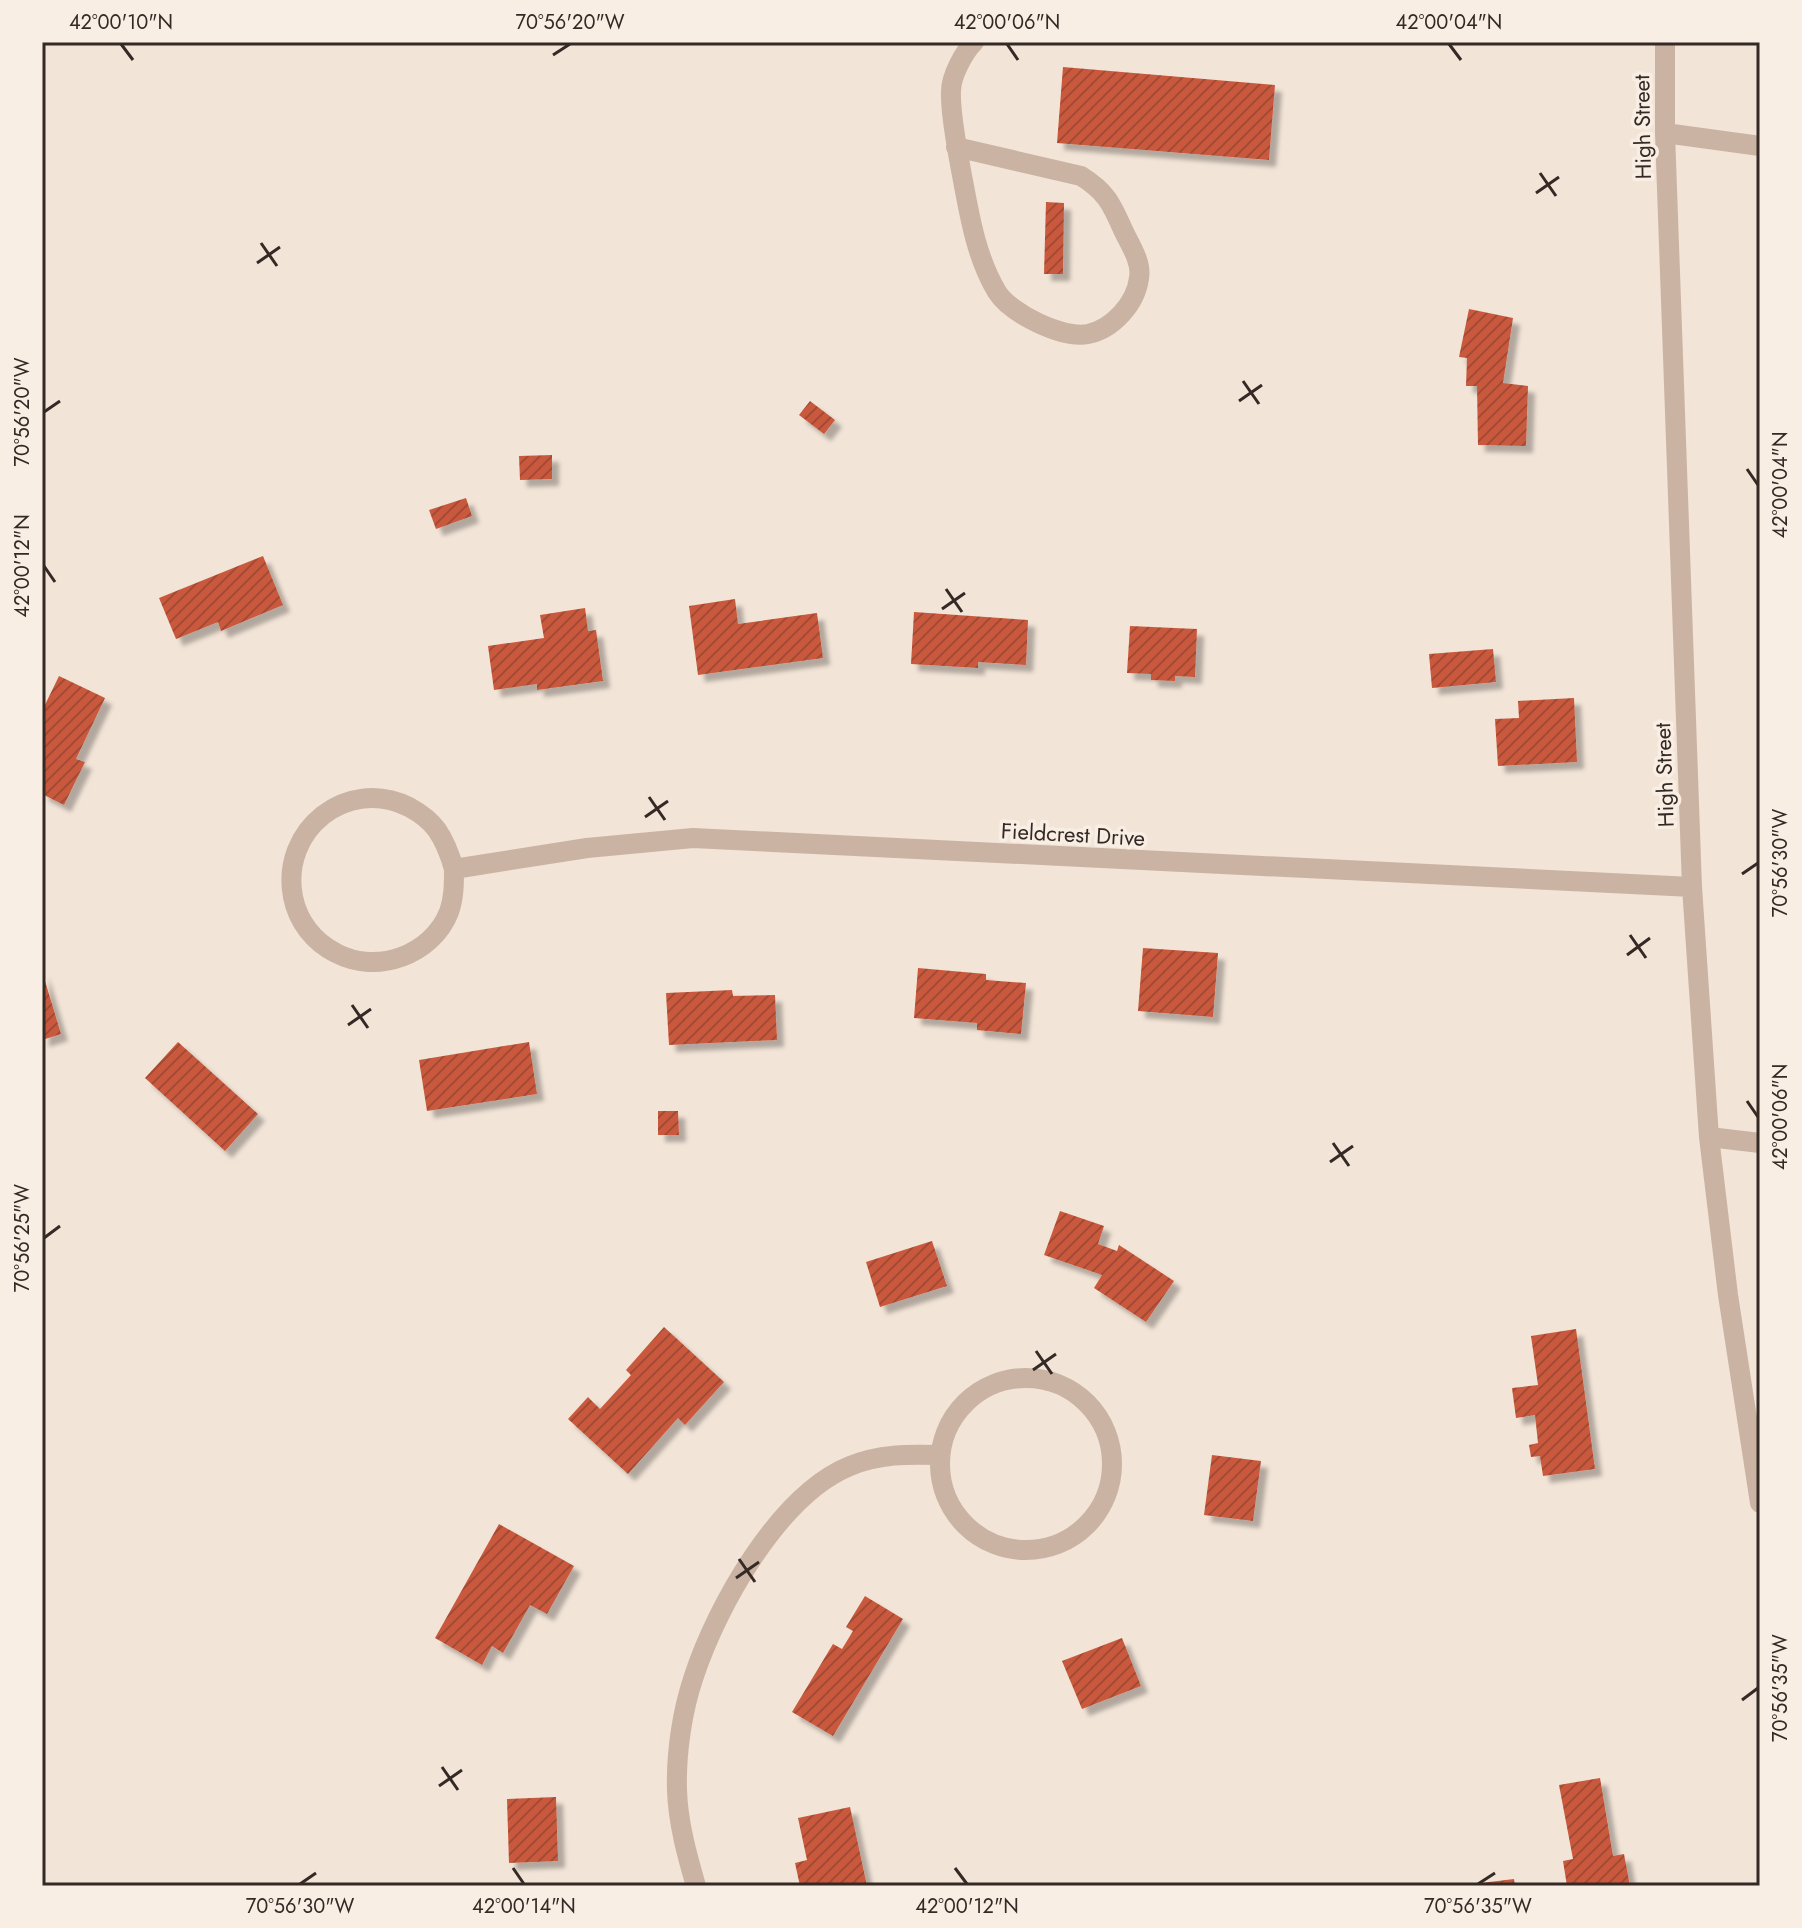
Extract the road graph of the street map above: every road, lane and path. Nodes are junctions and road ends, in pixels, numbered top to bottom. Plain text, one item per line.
1 (974, 42) edge
2 (1665, 42) edge
3 (1665, 133) junction
4 (1760, 146) edge
5 (956, 147) junction
6 (454, 869) junction
7 (1692, 887) junction
8 (1709, 1137) junction
9 (1760, 1143) edge
10 (939, 1455) junction
11 (1760, 1503) edge
12 (696, 1886) edge

1 - 5 street
2 - 3 street, High Street
3 - 4 street
3 - 7 street, High Street
5 - 5 street
6 - 6 street
6 - 7 street, Fieldcrest Drive
7 - 8 street, High Street
8 - 9 street
8 - 11 street, High Street
10 - 10 street
10 - 12 street

